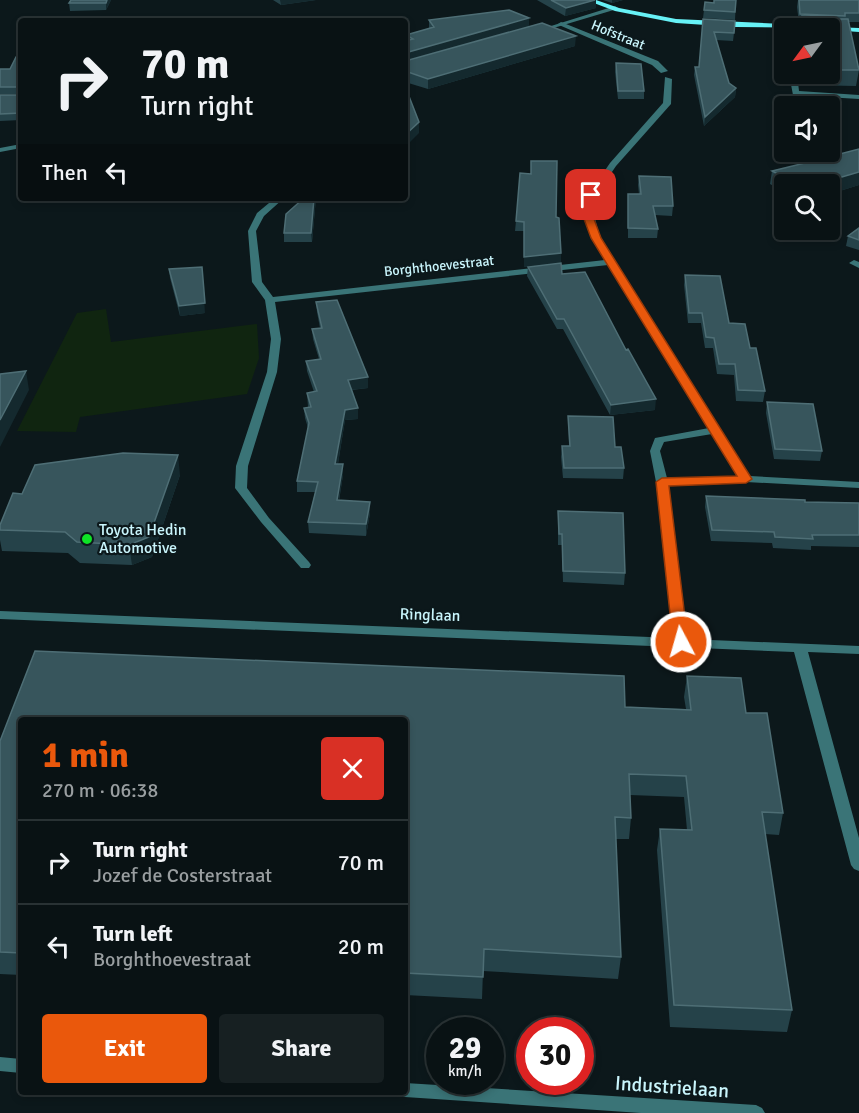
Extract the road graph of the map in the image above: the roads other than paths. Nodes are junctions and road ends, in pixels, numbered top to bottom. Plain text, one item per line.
1 (589, 0) edge
2 (615, 8) junction
3 (561, 24) junction
4 (774, 25) edge
5 (840, 29) edge
6 (859, 30) edge
7 (527, 34) edge
8 (795, 84) edge
9 (859, 97) edge
10 (18, 147) edge
11 (0, 150) edge
12 (276, 201) edge
13 (611, 262) junction
14 (270, 300) junction
15 (714, 430) junction
16 (746, 479) junction
17 (662, 482) junction
18 (859, 485) edge
19 (305, 566) dead end
20 (0, 615) edge
21 (681, 642) junction
22 (800, 648) junction
23 (859, 650) edge
24 (859, 865) edge
25 (0, 1064) edge
26 (18, 1066) edge
27 (408, 1090) edge
28 (756, 1113) edge

1 - 2 main road
2 - 3 street, Hofstraat
2 - 4 main road
3 - 7 street, Hofstraat
3 - 13 street, Hofstraat
5 - 6 main road
8 - 9 street
10 - 11 street
12 - 14 street
13 - 14 street, Borghthoevestraat
13 - 15 street
14 - 19 street
15 - 16 street
15 - 17 street
16 - 17 street
16 - 18 street
17 - 21 street
20 - 21 street, Ringlaan
21 - 22 street, Ringlaan
22 - 23 street, Ringlaan
22 - 24 street
25 - 26 street
27 - 28 street, Industrielaan

